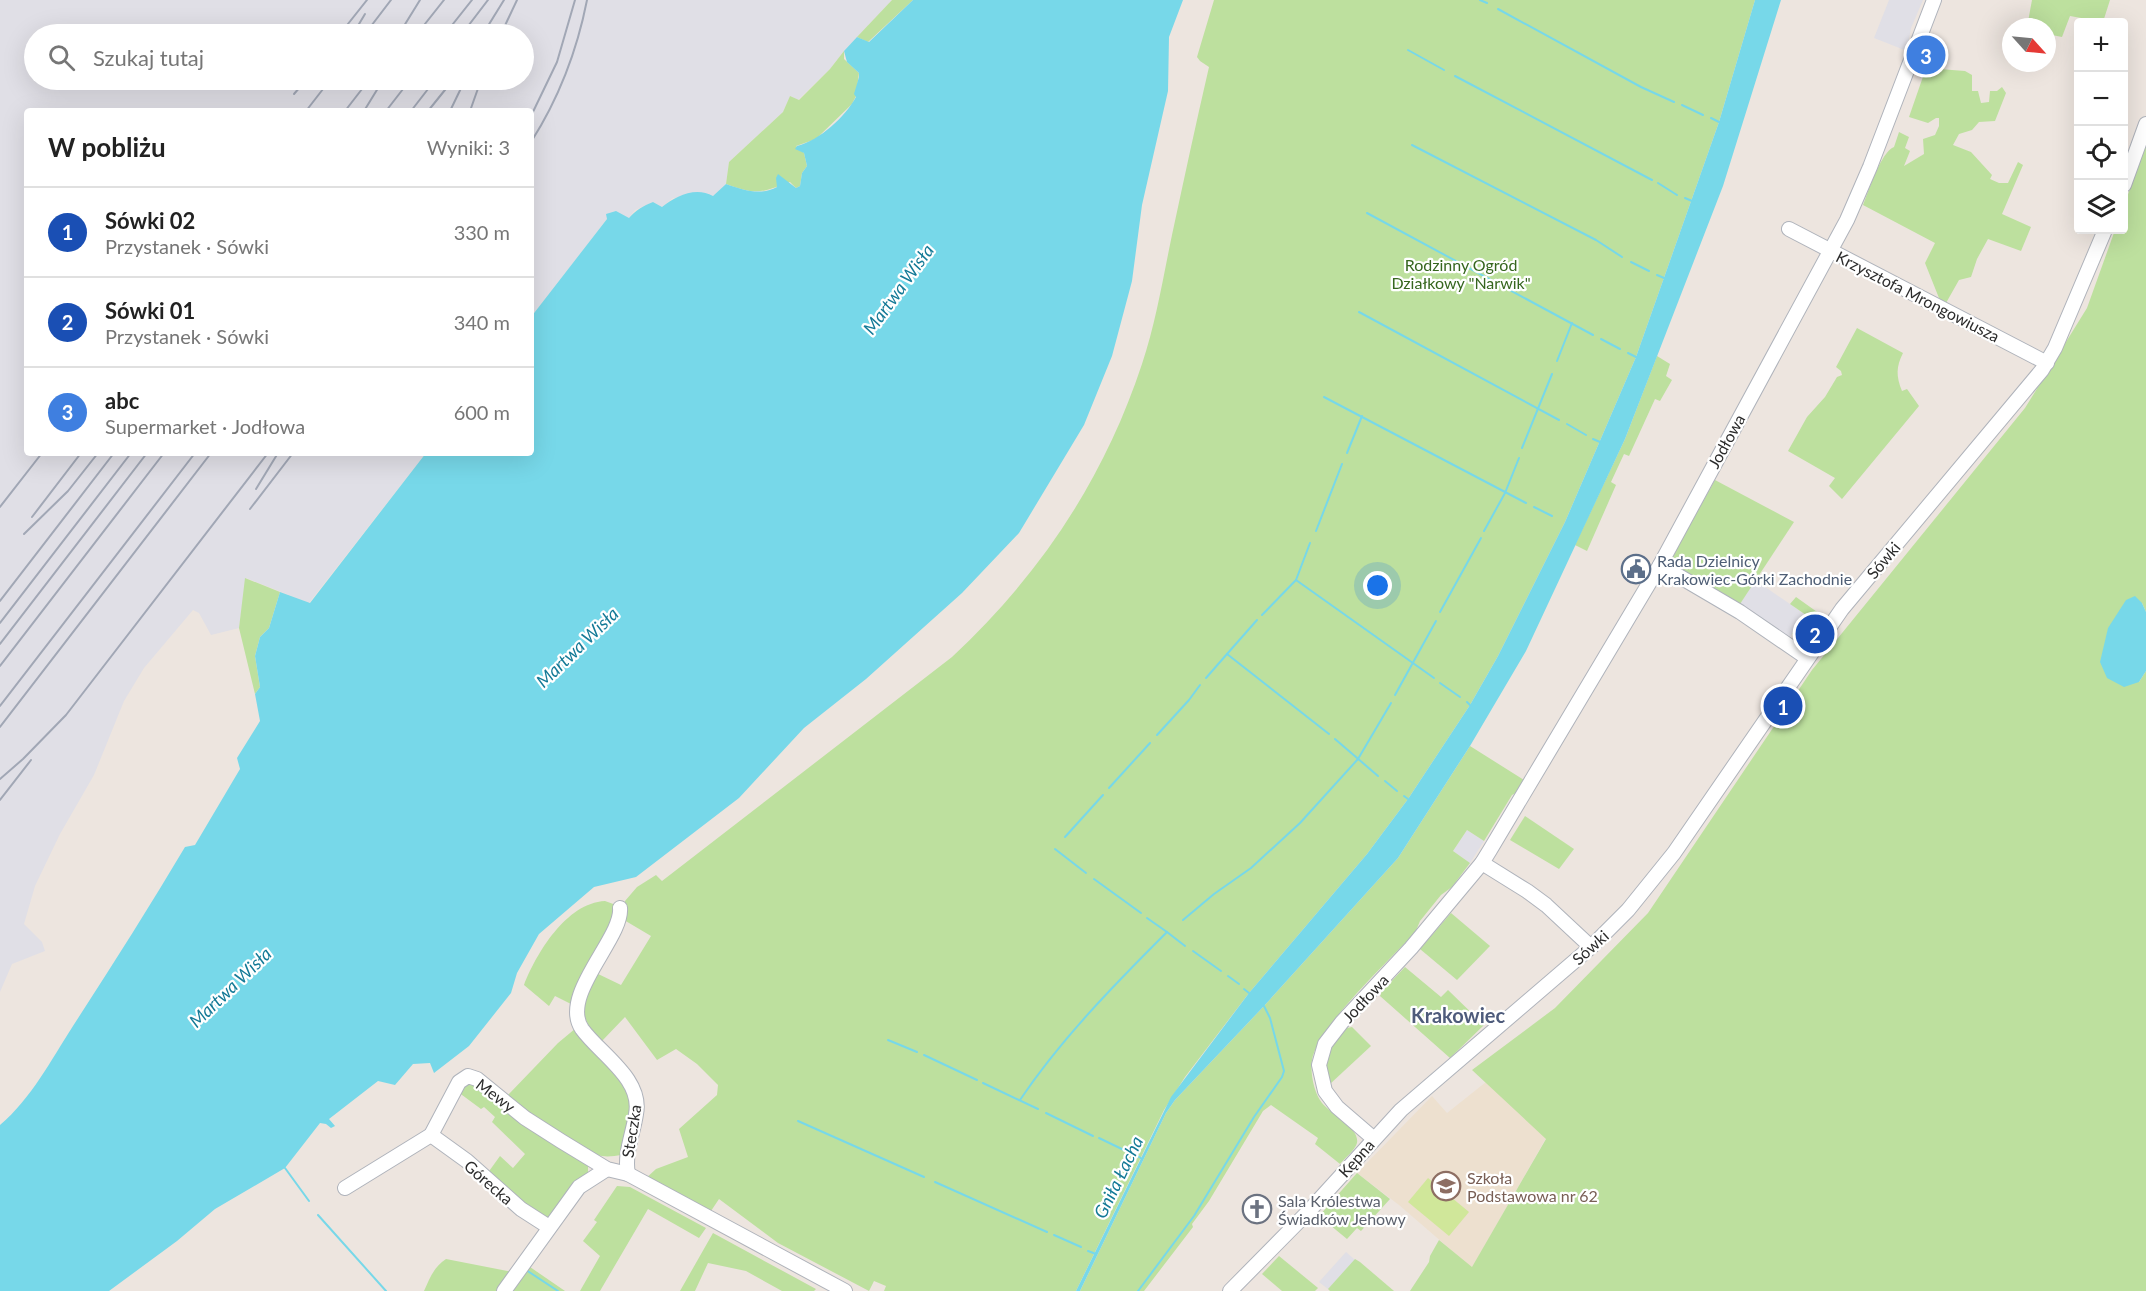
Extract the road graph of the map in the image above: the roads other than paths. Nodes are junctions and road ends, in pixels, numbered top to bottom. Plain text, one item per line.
1 (1934, 0) edge
2 (2146, 124) edge
3 (2126, 180) edge
4 (1789, 228) dead end
5 (2103, 234) edge
6 (1832, 251) junction
7 (2047, 363) junction
8 (1660, 565) junction
9 (1807, 658) junction
10 (1482, 863) junction
11 (620, 908) dead end
12 (1591, 947) junction
13 (1490, 1033) joint
14 (431, 1136) junction
15 (1373, 1138) junction
16 (607, 1169) junction
17 (628, 1174) junction
18 (345, 1188) dead end
19 (549, 1227) junction
20 (504, 1291) edge
21 (845, 1291) edge
22 (1230, 1291) edge

1 - 6 street, Jodłowa
2 - 3 street
4 - 6 street, Krzysztofa Mrongowiusza
5 - 7 street, Sówki
6 - 7 street, Krzysztofa Mrongowiusza
6 - 8 street, Jodłowa
7 - 9 street, Sówki
8 - 9 street
8 - 10 street, Jodłowa
9 - 12 street, Sówki
10 - 12 street
10 - 15 street, Jodłowa
11 - 17 street, Steczka
12 - 13 street, Sówki
13 - 15 street, Kępna
14 - 16 street, Mewy
14 - 18 street
14 - 19 street, Górecka
15 - 22 street, Kępna
16 - 17 street
16 - 19 street
17 - 21 street, Steczka
19 - 20 street

